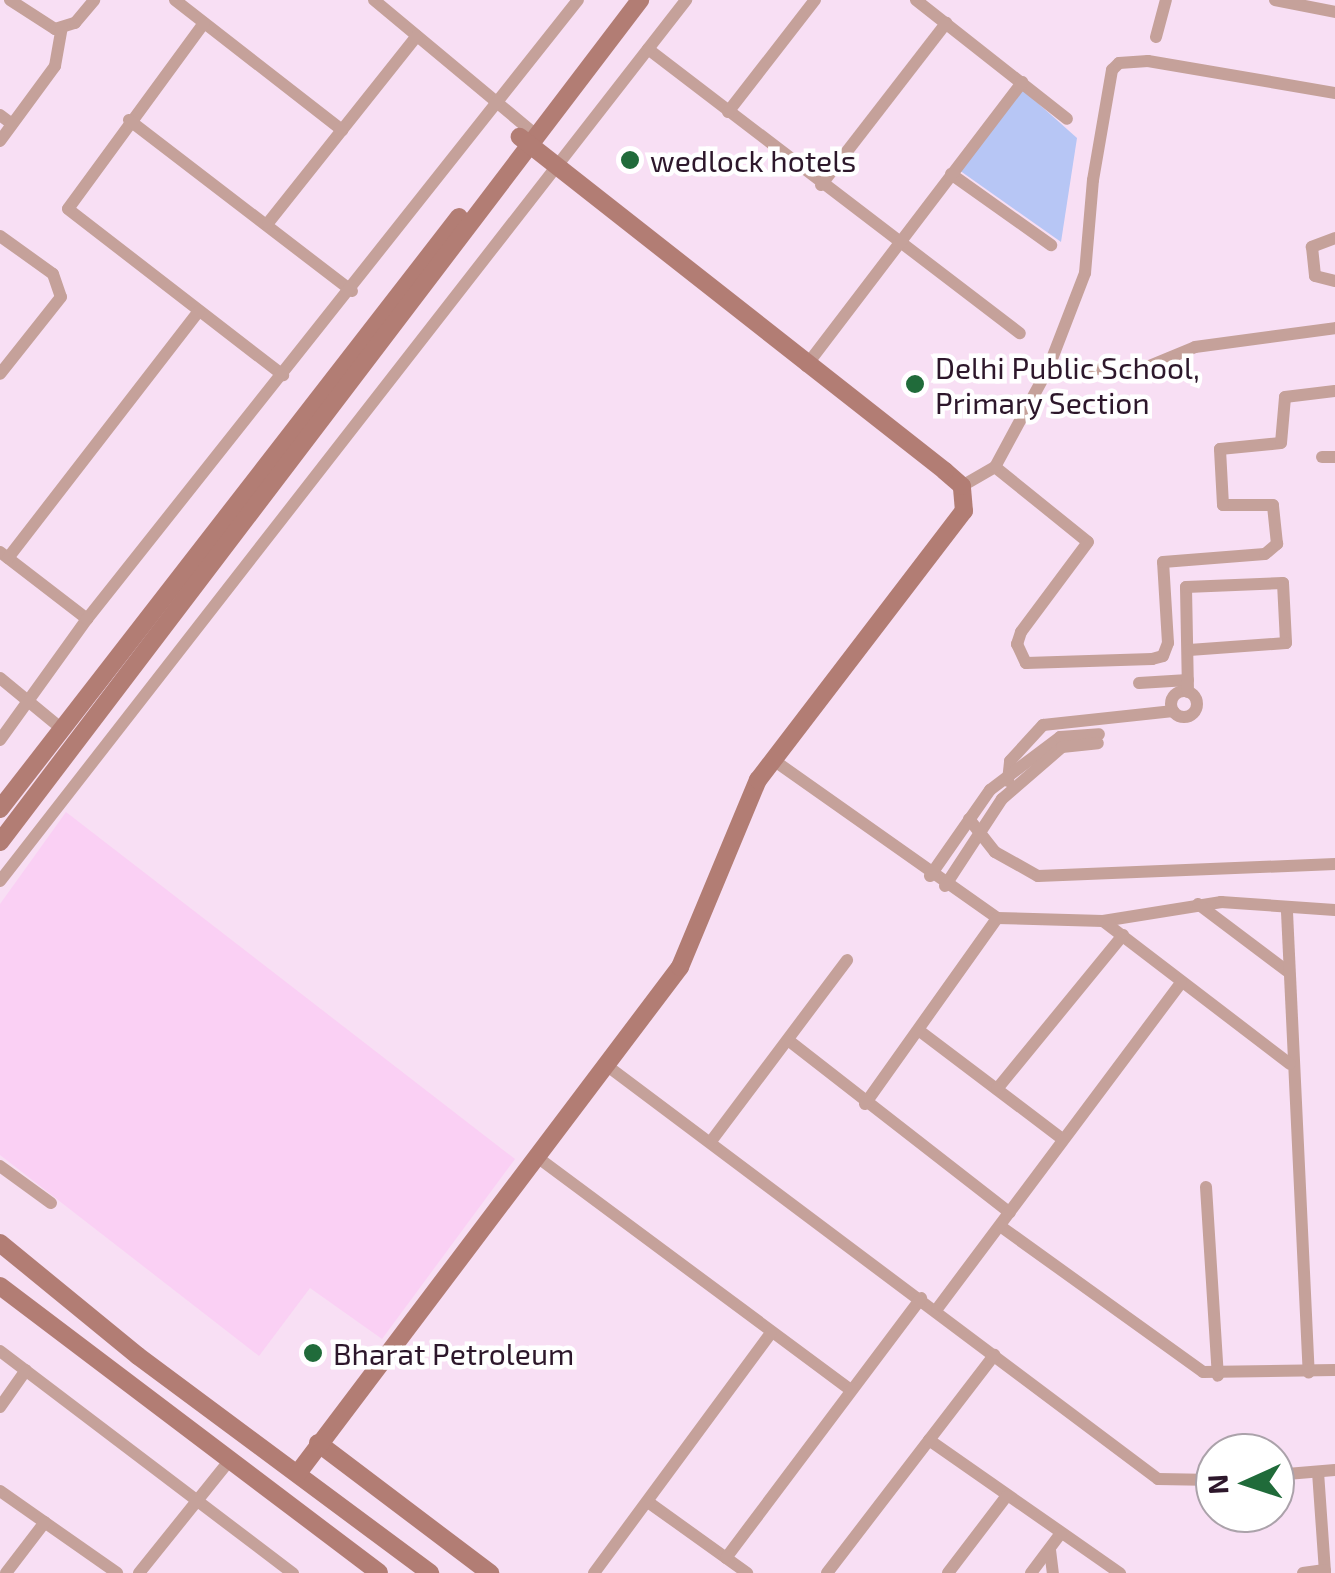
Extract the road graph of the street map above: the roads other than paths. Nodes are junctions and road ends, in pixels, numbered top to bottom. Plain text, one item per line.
1 (10, 0) edge
2 (94, 0) edge
3 (175, 0) edge
4 (374, 0) edge
5 (578, 0) edge
6 (625, 0) edge
7 (640, 0) edge
8 (686, 0) edge
9 (815, 0) edge
10 (916, 0) edge
11 (1166, 0) edge
12 (1280, 0) edge
13 (1304, 3) edge
14 (1335, 12) edge
15 (204, 23) junction
16 (946, 24) junction
17 (62, 28) junction
18 (418, 36) junction
19 (1156, 37) dead end
20 (648, 49) junction
21 (1022, 82) junction
22 (1335, 93) edge
23 (498, 106) junction
24 (728, 112) junction
25 (0, 114) edge
26 (1067, 119) dead end
27 (129, 120) junction
28 (12, 124) junction
29 (342, 130) junction
30 (528, 136) junction
31 (0, 141) edge
32 (556, 165) junction
33 (951, 174) junction
34 (821, 185) junction
35 (268, 223) junction
36 (0, 236) edge
37 (1335, 238) edge
38 (896, 244) junction
39 (1051, 245) dead end
40 (1335, 281) edge
41 (352, 291) junction
42 (199, 310) junction
43 (1335, 328) edge
44 (1020, 333) dead end
45 (2, 366) edge
46 (806, 366) junction
47 (1048, 369) junction
48 (283, 375) junction
49 (1335, 391) edge
50 (995, 467) junction
51 (962, 486) junction
52 (4, 555) edge
53 (87, 619) junction
54 (1190, 650) junction
55 (0, 678) edge
56 (1139, 683) dead end
57 (1188, 686) junction
58 (30, 701) junction
59 (1173, 710) junction
60 (62, 730) junction
61 (0, 740) edge
62 (772, 758) junction
63 (1007, 778) junction
64 (1011, 793) junction
65 (0, 809) edge
66 (969, 818) junction
67 (980, 832) junction
68 (0, 842) edge
69 (1335, 864) edge
70 (930, 876) junction
71 (0, 881) edge
72 (944, 886) junction
73 (1198, 904) junction
74 (1335, 910) edge
75 (1287, 912) junction
76 (997, 918) junction
77 (1103, 920) junction
78 (1123, 935) junction
79 (847, 960) dead end
80 (1287, 971) junction
81 (1181, 983) junction
82 (921, 1032) junction
83 (788, 1040) junction
84 (1290, 1064) junction
85 (606, 1065) junction
86 (997, 1089) junction
87 (866, 1104) junction
88 (1061, 1138) junction
89 (712, 1140) junction
90 (537, 1157) junction
91 (0, 1166) edge
92 (1206, 1187) dead end
93 (51, 1203) dead end
94 (1010, 1213) junction
95 (1000, 1226) junction
96 (0, 1242) edge
97 (0, 1286) edge
98 (921, 1298) junction
99 (937, 1310) junction
100 (771, 1333) junction
101 (0, 1351) edge
102 (138, 1356) junction
103 (994, 1356) junction
104 (26, 1370) junction
105 (1335, 1370) edge
106 (1308, 1372) junction
107 (1218, 1376) junction
108 (122, 1377) junction
109 (169, 1378) junction
110 (850, 1390) junction
111 (152, 1400) junction
112 (0, 1407) edge
113 (929, 1440) junction
114 (318, 1444) junction
115 (230, 1460) junction
116 (1335, 1470) edge
117 (1318, 1472) junction
118 (298, 1473) junction
119 (1295, 1474) edge
120 (1195, 1480) edge
121 (0, 1491) edge
122 (1006, 1497) junction
123 (196, 1500) junction
124 (648, 1502) junction
125 (45, 1522) junction
126 (1061, 1533) junction
127 (1050, 1550) junction
128 (726, 1558) junction
129 (1325, 1572) edge
130 (6, 1573) edge
131 (116, 1573) edge
132 (140, 1573) edge
133 (293, 1573) edge
134 (379, 1573) edge
135 (430, 1573) edge
136 (490, 1573) edge
137 (594, 1573) edge
138 (747, 1573) edge
139 (827, 1573) edge
140 (948, 1573) edge
141 (1031, 1573) edge
142 (1053, 1573) edge
143 (1120, 1573) edge
144 (1303, 1573) edge

1 - 17 street
2 - 17 street
3 - 15 street
4 - 18 street
5 - 23 street
6 - 30 main road
7 - 30 main road
8 - 20 street
9 - 24 street
10 - 16 street
11 - 19 street
12 - 13 street
13 - 14 street
15 - 27 street
15 - 29 street
16 - 21 street
16 - 34 street
17 - 28 street
18 - 23 street
18 - 29 street
20 - 24 street
20 - 32 street
21 - 26 street
21 - 33 street
22 - 47 street
23 - 30 street
23 - 41 street
24 - 34 street
25 - 28 street
27 - 35 street
27 - 42 street
28 - 31 street
29 - 35 street
30 - 32 main road
30 - 60 main road
30 - 68 main road
32 - 46 main road
32 - 71 street
33 - 38 street
33 - 39 street
34 - 38 street
35 - 41 street
36 - 45 street
37 - 40 street
38 - 44 street
38 - 46 street
41 - 48 street
42 - 48 street
42 - 52 street
43 - 47 street
46 - 51 main road
47 - 50 street
48 - 53 street
49 - 50 street
50 - 51 street
51 - 62 main road
52 - 53 street
53 - 58 street
54 - 54 street
54 - 57 street
55 - 58 street
56 - 57 street
57 - 59 street
57 - 59 street
58 - 60 street
58 - 61 street
59 - 63 street
60 - 65 main road
62 - 70 street
62 - 85 main road
63 - 64 street
63 - 64 street
63 - 66 street
64 - 67 street
66 - 67 street
66 - 70 street
67 - 69 street
67 - 72 street
70 - 72 street
72 - 76 street
73 - 75 street
73 - 77 street
73 - 80 street
74 - 75 street
75 - 80 street
76 - 77 street
76 - 82 street
77 - 78 street
78 - 81 street
78 - 86 street
79 - 83 street
80 - 84 street
81 - 84 street
81 - 88 street
82 - 86 street
82 - 87 street
83 - 87 street
83 - 89 street
84 - 106 street
85 - 89 street
85 - 90 main road
86 - 88 street
87 - 94 street
88 - 94 street
89 - 98 street
90 - 100 street
90 - 114 main road
91 - 93 street
92 - 107 street
94 - 95 street
95 - 99 street
95 - 107 street
96 - 102 main road
97 - 108 main road
98 - 99 street
98 - 110 street
99 - 103 street
100 - 110 street
100 - 124 street
101 - 104 street
102 - 108 main road
102 - 109 main road
103 - 113 street
103 - 120 street
104 - 112 street
104 - 123 street
105 - 106 street
106 - 107 street
108 - 111 main road
109 - 111 main road
109 - 118 main road
110 - 128 street
111 - 115 main road
113 - 122 street
113 - 139 street
114 - 118 main road
114 - 136 main road
115 - 123 street
115 - 134 main road
116 - 117 street
117 - 119 street
117 - 129 street
118 - 135 main road
121 - 125 street
122 - 126 street
122 - 140 street
123 - 132 street
123 - 133 street
124 - 128 street
124 - 137 street
125 - 130 street
125 - 131 street
126 - 127 street
126 - 143 street
127 - 141 street
127 - 142 street
128 - 138 street
129 - 144 street

